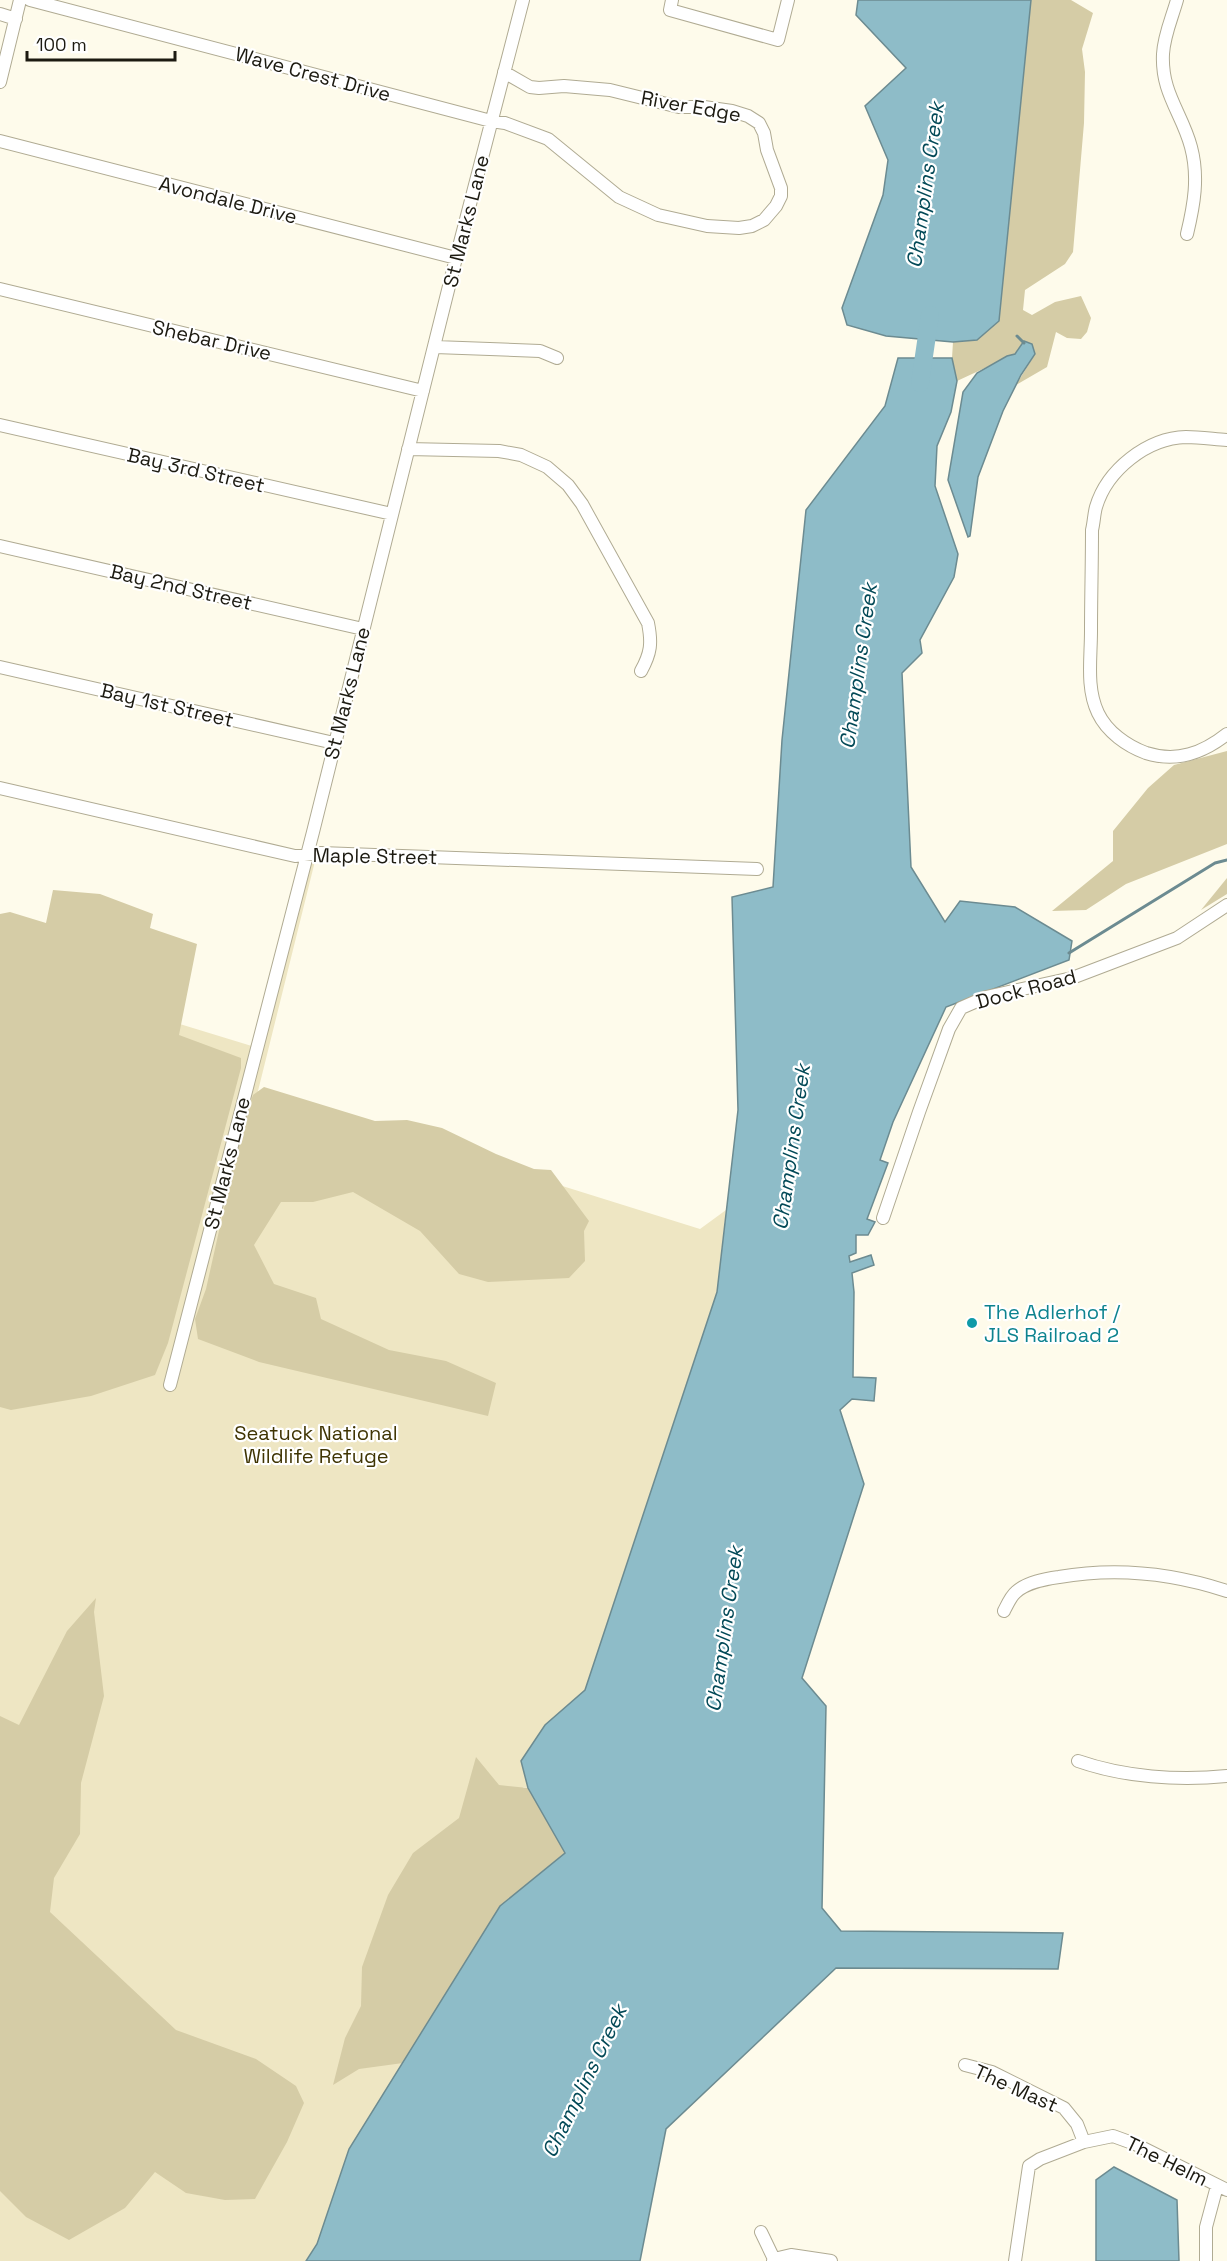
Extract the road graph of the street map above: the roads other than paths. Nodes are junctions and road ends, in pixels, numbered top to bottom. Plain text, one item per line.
1 (20, 0) edge
2 (30, 0) edge
3 (523, 0) edge
4 (672, 0) edge
5 (788, 0) edge
6 (1177, 0) edge
7 (0, 14) edge
8 (16, 19) junction
9 (504, 72) junction
10 (0, 82) edge
11 (491, 121) junction
12 (0, 141) edge
13 (1187, 234) dead end
14 (456, 258) junction
15 (0, 289) edge
16 (435, 347) junction
17 (557, 358) dead end
18 (423, 391) junction
19 (0, 425) edge
20 (1227, 440) edge
21 (408, 449) junction
22 (392, 514) junction
23 (0, 546) edge
24 (363, 629) junction
25 (0, 667) edge
26 (641, 671) dead end
27 (1227, 734) edge
28 (334, 743) junction
29 (0, 788) edge
30 (306, 854) junction
31 (757, 869) dead end
32 (1227, 905) edge
33 (883, 1218) dead end
34 (170, 1385) dead end
35 (1227, 1591) edge
36 (1004, 1611) dead end
37 (1078, 1761) dead end
38 (1227, 1776) edge
39 (965, 2065) dead end
40 (1084, 2142) junction
41 (1222, 2188) edge
42 (760, 2232) dead end
43 (773, 2260) edge
44 (831, 2261) edge
45 (1015, 2261) edge
46 (1206, 2261) edge

1 - 8 street
2 - 11 street, Wave Crest Drive
3 - 9 street, St Marks Lane
4 - 5 street
6 - 13 street
7 - 8 street
8 - 10 street
9 - 11 street, St Marks Lane
9 - 11 street, River Edge
11 - 14 street, St Marks Lane
12 - 14 street, Avondale Drive
14 - 16 street, St Marks Lane
15 - 18 street, Shebar Drive
16 - 17 street
16 - 18 street, St Marks Lane
18 - 21 street, St Marks Lane
19 - 22 street, Bay 3rd Street
20 - 27 street
21 - 22 street, St Marks Lane
21 - 26 street
22 - 24 street, St Marks Lane
23 - 24 street, Bay 2nd Street
24 - 28 street, St Marks Lane
25 - 28 street, Bay 1st Street
28 - 30 street, St Marks Lane
29 - 30 street, Maple Street
30 - 31 street, Maple Street
30 - 34 street, St Marks Lane
32 - 33 street, Dock Road
35 - 36 street
37 - 38 street
39 - 40 street, The Mast
40 - 41 street, The Helm
40 - 45 street, The Helm
41 - 46 street
42 - 43 street
43 - 44 street

